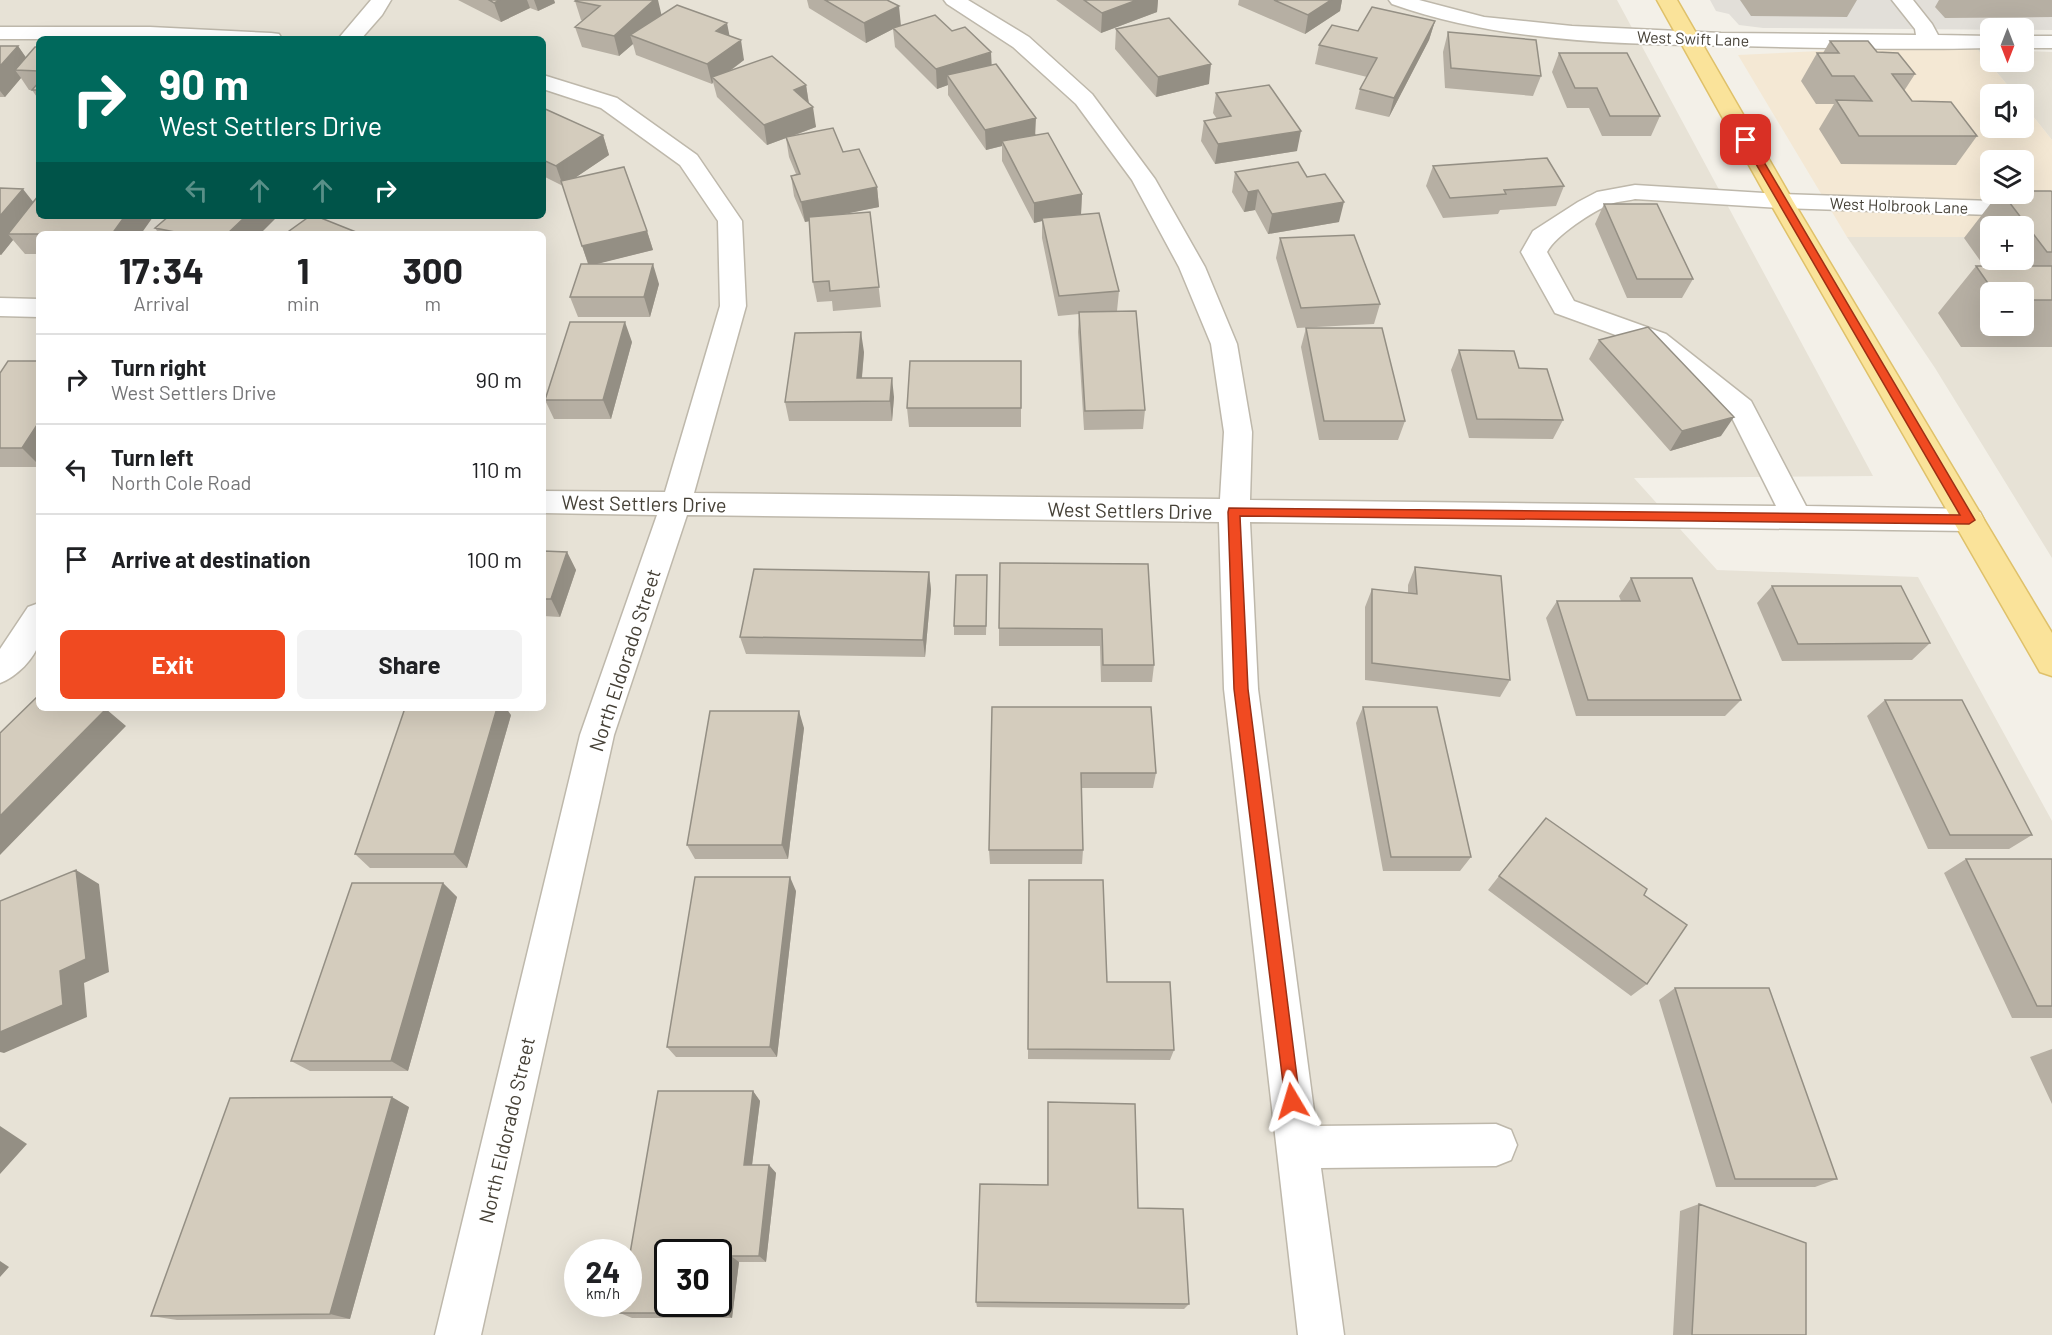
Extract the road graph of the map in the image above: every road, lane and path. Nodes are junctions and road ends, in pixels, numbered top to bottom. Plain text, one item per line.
1 (381, 0) edge
2 (954, 0) edge
3 (1399, 0) edge
4 (1667, 0) edge
5 (1902, 0) edge
6 (0, 33) edge
7 (210, 36) edge
8 (352, 36) edge
9 (1689, 39) junction
10 (1929, 42) junction
11 (1980, 42) edge
12 (2034, 42) edge
13 (2052, 42) edge
14 (546, 83) edge
15 (1781, 201) junction
16 (2052, 217) edge
17 (0, 307) edge
18 (36, 308) edge
19 (546, 502) edge
20 (676, 504) junction
21 (1234, 512) junction
22 (1797, 519) junction
23 (1969, 520) junction
24 (36, 621) edge
25 (2052, 662) edge
26 (0, 669) edge
27 (1496, 1145) dead end
28 (1297, 1147) junction
29 (458, 1335) edge
30 (1321, 1335) edge

1 - 8 street
2 - 21 street
3 - 9 street, West Swift Lane
4 - 9 main road
5 - 10 street
6 - 7 street
9 - 10 street, West Swift Lane
9 - 15 main road
10 - 11 street, West Swift Lane
12 - 13 street
14 - 20 street, North Eldorado Street
15 - 16 street, West Holbrook Lane
15 - 22 street, West Holbrook Lane
15 - 23 main road
17 - 18 street
19 - 20 street, West Settlers Drive
20 - 21 street, West Settlers Drive
20 - 29 street, North Eldorado Street
21 - 22 street, West Settlers Drive
21 - 28 street
22 - 23 street, West Settlers Drive
23 - 25 main road
24 - 26 street
27 - 28 street
28 - 30 street

